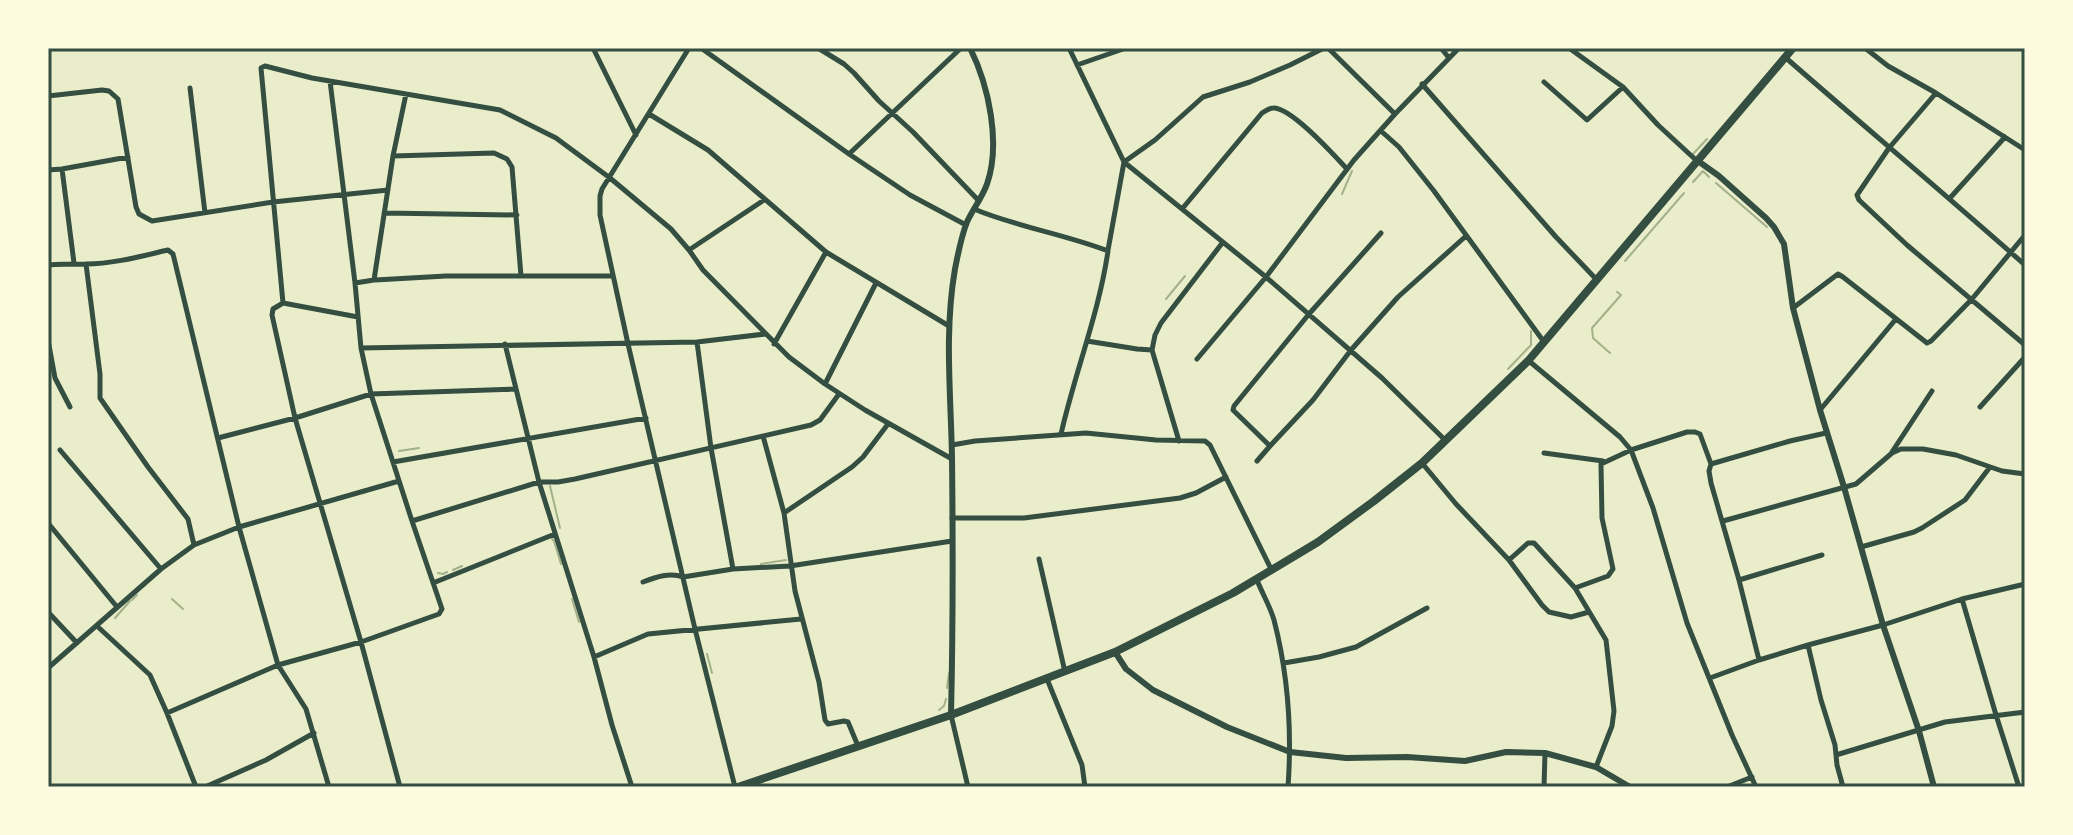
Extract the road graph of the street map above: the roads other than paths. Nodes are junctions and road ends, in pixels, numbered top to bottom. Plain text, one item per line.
1 (593, 48) edge
2 (689, 48) edge
3 (701, 48) edge
4 (818, 48) edge
5 (961, 48) edge
6 (970, 48) edge
7 (1069, 48) edge
8 (1126, 48) edge
9 (1326, 48) edge
10 (1441, 48) edge
11 (1459, 48) edge
12 (1569, 48) edge
13 (1793, 48) edge
14 (1865, 48) edge
15 (1785, 57) junction
16 (1449, 58) junction
17 (1077, 65) junction
18 (330, 81) junction
19 (1544, 82) dead end
20 (1422, 84) junction
21 (1623, 87) junction
22 (190, 88) dead end
23 (1936, 93) junction
24 (406, 94) junction
25 (48, 96) edge
26 (892, 112) junction
27 (649, 114) junction
28 (1395, 114) junction
29 (1381, 131) junction
30 (636, 135) junction
31 (2005, 137) junction
32 (1889, 148) junction
33 (2025, 150) edge
34 (849, 154) junction
35 (393, 156) junction
36 (128, 157) junction
37 (1698, 161) junction
38 (1124, 162) junction
39 (62, 169) junction
40 (1347, 169) junction
41 (48, 170) edge
42 (610, 178) junction
43 (388, 190) junction
44 (344, 194) junction
45 (1950, 198) junction
46 (764, 200) junction
47 (979, 201) junction
48 (273, 202) junction
49 (974, 209) junction
50 (1182, 209) junction
51 (205, 213) junction
52 (384, 213) junction
53 (517, 215) junction
54 (966, 225) junction
55 (1381, 233) dead end
56 (2025, 235) edge
57 (1466, 236) junction
58 (1223, 242) junction
59 (689, 250) junction
60 (1108, 251) junction
61 (826, 252) junction
62 (2010, 252) junction
63 (74, 263) junction
64 (86, 264) junction
65 (48, 265) edge
66 (2025, 265) edge
67 (521, 276) junction
68 (613, 276) junction
69 (1266, 277) junction
70 (374, 280) junction
71 (1597, 280) junction
72 (355, 283) junction
73 (876, 283) junction
74 (1972, 299) junction
75 (283, 303) junction
76 (1793, 308) junction
77 (1309, 314) junction
78 (358, 317) junction
79 (1896, 319) junction
80 (949, 326) junction
81 (765, 334) junction
82 (48, 340) edge
83 (1087, 341) junction
84 (697, 342) junction
85 (1544, 342) junction
86 (505, 344) junction
87 (628, 344) junction
88 (774, 344) junction
89 (2025, 345) edge
90 (361, 348) junction
91 (1152, 350) junction
92 (1351, 350) junction
93 (2025, 357) edge
94 (1197, 359) dead end
95 (1528, 361) junction
96 (825, 384) junction
97 (515, 389) junction
98 (1932, 391) dead end
99 (371, 394) junction
100 (839, 394) junction
101 (70, 407) dead end
102 (1980, 407) dead end
103 (1820, 410) junction
104 (295, 418) junction
105 (646, 418) junction
106 (888, 424) junction
107 (1826, 433) junction
108 (1061, 434) junction
109 (763, 436) junction
110 (218, 438) junction
111 (528, 440) junction
112 (1445, 440) junction
113 (1179, 441) junction
114 (952, 445) junction
115 (1270, 446) junction
116 (711, 448) junction
117 (60, 450) dead end
118 (1631, 450) junction
119 (1544, 453) dead end
120 (1892, 453) junction
121 (952, 459) junction
122 (1257, 461) dead end
123 (1603, 461) junction
124 (393, 462) junction
125 (656, 462) junction
126 (1422, 463) junction
127 (1711, 464) junction
128 (1990, 467) junction
129 (2025, 474) edge
130 (1226, 477) junction
131 (399, 481) junction
132 (539, 482) junction
133 (1844, 487) junction
134 (322, 504) junction
135 (784, 513) junction
136 (952, 518) junction
137 (412, 521) junction
138 (1723, 521) junction
139 (48, 523) edge
140 (239, 527) junction
141 (555, 534) junction
142 (952, 541) junction
143 (194, 545) junction
144 (1861, 547) junction
145 (1822, 555) dead end
146 (1039, 559) dead end
147 (1509, 560) junction
148 (790, 566) junction
149 (161, 569) junction
150 (733, 569) junction
151 (1272, 571) junction
152 (683, 577) junction
153 (1257, 580) junction
154 (1739, 580) junction
155 (643, 582) dead end
156 (433, 583) junction
157 (2025, 584) edge
158 (1575, 588) junction
159 (1962, 599) junction
160 (117, 607) junction
161 (1427, 608) dead end
162 (48, 612) edge
163 (1589, 612) junction
164 (801, 619) junction
165 (1883, 625) junction
166 (97, 626) junction
167 (695, 629) junction
168 (361, 642) junction
169 (77, 643) junction
170 (1808, 645) junction
171 (1115, 652) junction
172 (594, 657) junction
173 (1759, 660) junction
174 (1284, 663) junction
175 (278, 665) junction
176 (48, 668) edge
177 (1065, 673) junction
178 (1710, 678) junction
179 (1047, 679) junction
180 (2025, 712) edge
181 (167, 713) junction
182 (951, 715) junction
183 (1996, 715) junction
184 (1919, 731) junction
185 (314, 733) junction
186 (858, 747) junction
187 (1290, 752) junction
188 (1545, 753) junction
189 (1836, 755) junction
190 (1596, 767) junction
191 (1752, 777) junction
192 (196, 787) edge
193 (205, 787) edge
194 (329, 787) edge
195 (400, 787) edge
196 (632, 787) edge
197 (737, 787) edge
198 (968, 787) edge
199 (1085, 787) edge
200 (1288, 787) edge
201 (1544, 787) edge
202 (1630, 787) edge
203 (1727, 787) edge
204 (1756, 787) edge
205 (1843, 787) edge
206 (1934, 787) edge
207 (2019, 787) edge

1 - 30 street
2 - 27 street
3 - 34 street
4 - 26 street
5 - 26 street
6 - 47 street
7 - 17 street
8 - 17 street
9 - 28 street
9 - 38 street
10 - 16 street
11 - 16 street
12 - 21 street
13 - 15 main road
14 - 23 street
15 - 32 street
15 - 37 main road
16 - 20 street
17 - 38 street
18 - 24 street
18 - 44 street
18 - 48 street
19 - 21 street
20 - 28 street
20 - 71 street
21 - 37 street
22 - 51 street
23 - 31 street
23 - 32 street
24 - 35 street
24 - 42 street
25 - 36 street
26 - 34 street
26 - 47 street
27 - 30 street
27 - 46 street
28 - 29 street
29 - 40 street
29 - 57 street
30 - 42 street
31 - 33 street
31 - 45 street
32 - 45 street
32 - 74 street
34 - 54 street
35 - 43 street
35 - 53 street
36 - 39 street
36 - 51 street
37 - 71 main road
37 - 76 street
38 - 50 street
38 - 60 street
39 - 41 street
39 - 63 street
40 - 50 street
40 - 69 street
42 - 59 street
42 - 68 street
43 - 44 street
43 - 52 street
44 - 48 street
44 - 72 street
45 - 62 street
46 - 59 street
46 - 61 street
47 - 49 street
48 - 51 street
48 - 75 street
49 - 54 street
49 - 60 street
50 - 58 street
52 - 53 street
52 - 70 street
53 - 67 street
54 - 80 street
55 - 77 street
56 - 62 street
57 - 85 street
57 - 92 street
58 - 69 street
58 - 91 street
59 - 81 street
60 - 83 street
61 - 73 street
61 - 88 street
62 - 66 street
62 - 74 street
63 - 64 street
63 - 65 street
64 - 110 street
64 - 143 street
67 - 68 street
67 - 70 street
68 - 87 street
69 - 77 street
69 - 94 street
70 - 72 street
71 - 85 main road
72 - 78 street
73 - 80 street
73 - 96 street
74 - 79 street
74 - 89 street
75 - 78 street
75 - 104 street
76 - 79 street
76 - 103 street
77 - 92 street
77 - 115 street
78 - 90 street
79 - 103 street
80 - 114 street
81 - 84 street
81 - 88 street
82 - 101 street
83 - 91 street
83 - 108 street
84 - 87 street
84 - 116 street
85 - 95 main road
86 - 87 street
86 - 90 street
86 - 97 street
87 - 105 street
88 - 96 street
90 - 99 street
91 - 113 street
92 - 112 street
92 - 115 street
93 - 102 street
95 - 112 main road
95 - 118 street
96 - 100 street
97 - 99 street
97 - 111 street
98 - 120 street
99 - 104 street
99 - 124 street
100 - 106 street
100 - 109 street
103 - 107 street
104 - 110 street
104 - 134 street
105 - 111 street
105 - 125 street
106 - 121 street
106 - 135 street
107 - 127 street
107 - 133 street
108 - 113 street
108 - 114 street
109 - 116 street
109 - 135 street
110 - 140 street
111 - 124 street
111 - 132 street
112 - 126 main road
113 - 130 street
114 - 121 street
115 - 122 street
116 - 125 street
116 - 150 street
117 - 149 street
118 - 123 street
118 - 127 street
118 - 178 street
119 - 123 street
120 - 128 street
120 - 133 street
121 - 136 street
123 - 158 street
124 - 131 street
125 - 132 street
125 - 152 street
126 - 147 street
126 - 151 main road
127 - 138 street
128 - 129 street
128 - 144 street
130 - 136 street
130 - 151 street
131 - 134 street
131 - 137 street
132 - 137 street
132 - 141 street
133 - 138 street
133 - 144 street
134 - 140 street
134 - 168 street
135 - 148 street
136 - 142 street
137 - 156 street
138 - 154 street
139 - 160 street
140 - 143 street
140 - 175 street
141 - 156 street
141 - 172 street
142 - 148 street
142 - 182 street
143 - 149 street
144 - 165 street
145 - 154 street
146 - 177 street
147 - 158 street
147 - 163 street
148 - 150 street
148 - 164 street
149 - 160 street
150 - 152 street
151 - 153 main road
152 - 155 street
152 - 167 street
153 - 171 main road
153 - 174 street
154 - 173 street
156 - 168 street
157 - 159 street
158 - 163 street
159 - 165 street
159 - 183 street
160 - 166 street
161 - 174 street
162 - 169 street
163 - 190 street
164 - 167 street
164 - 186 street
165 - 170 street
165 - 184 street
166 - 169 street
166 - 181 street
167 - 172 street
167 - 197 street
168 - 175 street
168 - 195 street
169 - 176 street
170 - 173 street
170 - 189 street
171 - 177 main road
171 - 187 street
172 - 196 street
173 - 178 street
174 - 187 street
175 - 181 street
175 - 185 street
177 - 179 main road
178 - 191 street
179 - 182 main road
179 - 199 street
180 - 183 street
181 - 192 street
182 - 186 main road
182 - 198 street
183 - 184 street
183 - 207 street
184 - 189 street
184 - 206 street
185 - 193 street
185 - 194 street
186 - 197 main road
187 - 188 street
187 - 200 street
188 - 190 street
188 - 201 street
189 - 205 street
190 - 202 street
191 - 203 street
191 - 204 street

